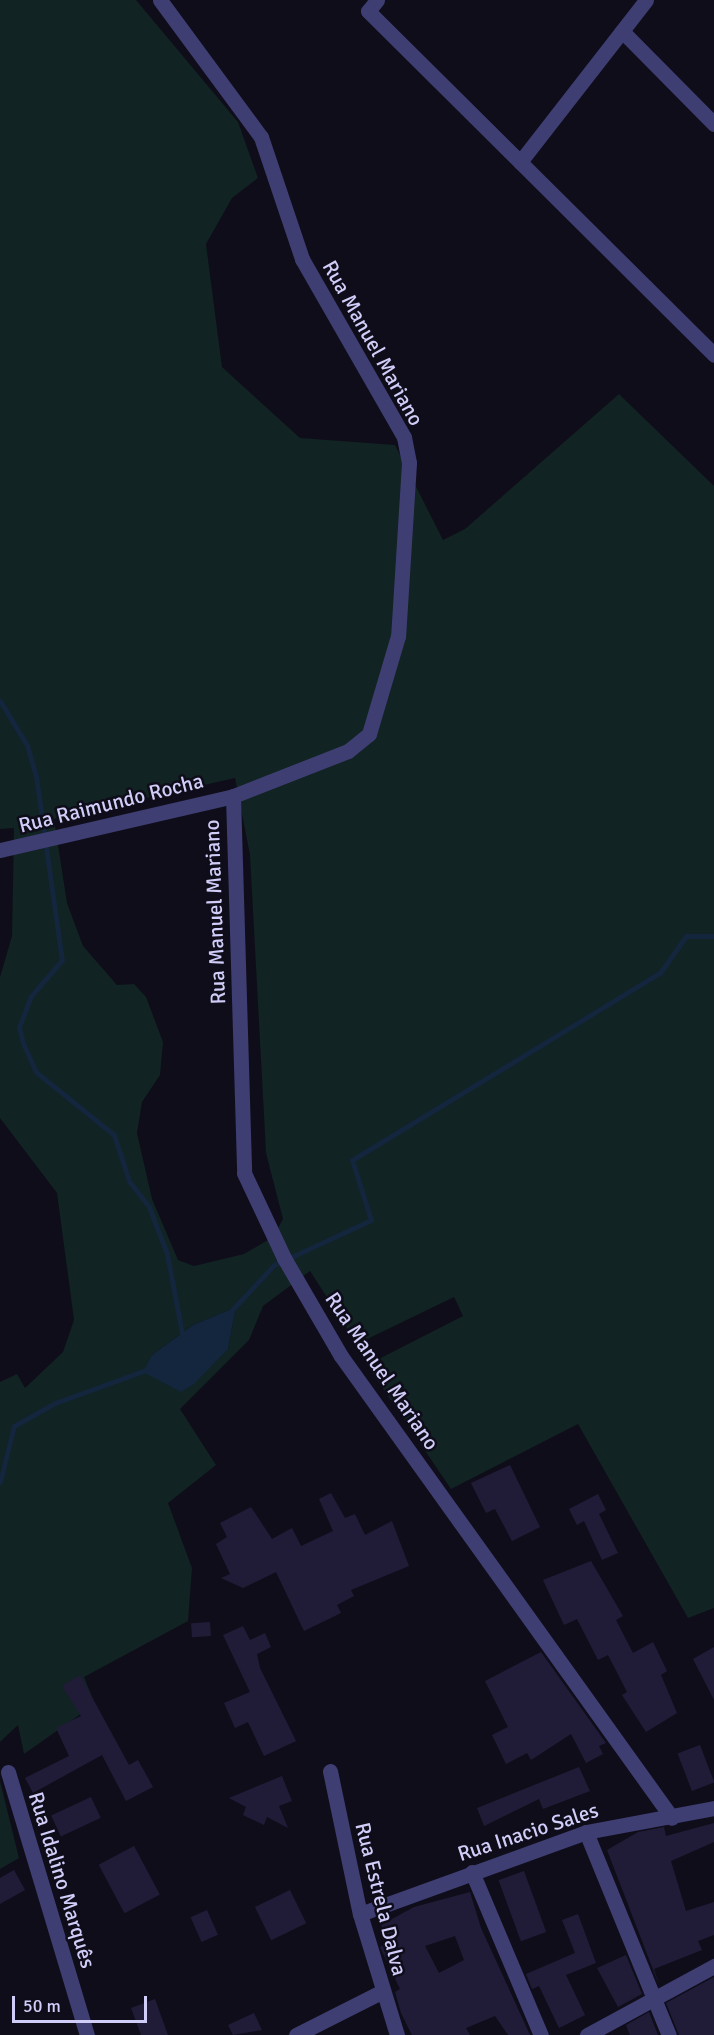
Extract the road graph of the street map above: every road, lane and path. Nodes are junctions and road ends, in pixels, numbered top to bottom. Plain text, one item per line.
1 (160, 0) edge
2 (377, 0) edge
3 (646, 0) edge
4 (622, 31) junction
5 (714, 124) edge
6 (520, 162) junction
7 (714, 355) edge
8 (233, 796) junction
9 (0, 850) edge
10 (330, 1771) dead end
11 (8, 1772) dead end
12 (714, 1808) edge
13 (672, 1818) junction
14 (586, 1832) junction
15 (472, 1872) junction
16 (360, 1914) junction
17 (714, 1966) edge
18 (383, 1991) junction
19 (654, 1998) junction
20 (87, 2035) edge
21 (296, 2035) edge
22 (397, 2035) edge
23 (541, 2035) edge
24 (587, 2035) edge
25 (669, 2035) edge

1 - 8 street, Rua Manuel Mariano
2 - 6 street
3 - 4 street
4 - 5 street
4 - 6 street
6 - 7 street
8 - 9 street, Rua Raimundo Rocha
8 - 13 street, Rua Manuel Mariano
10 - 16 street, Rua Estrela Dalva
11 - 20 street, Rua Idalino Marquês
12 - 13 street, Rua Inacio Sales
13 - 14 street, Rua Inacio Sales
14 - 15 street, Rua Inacio Sales
14 - 19 street
15 - 16 street, Rua Inacio Sales
15 - 23 street
16 - 18 street, Rua Estrela Dalva
17 - 19 street
18 - 21 street
18 - 22 street, Rua Estrela Dalva
19 - 24 street
19 - 25 street

